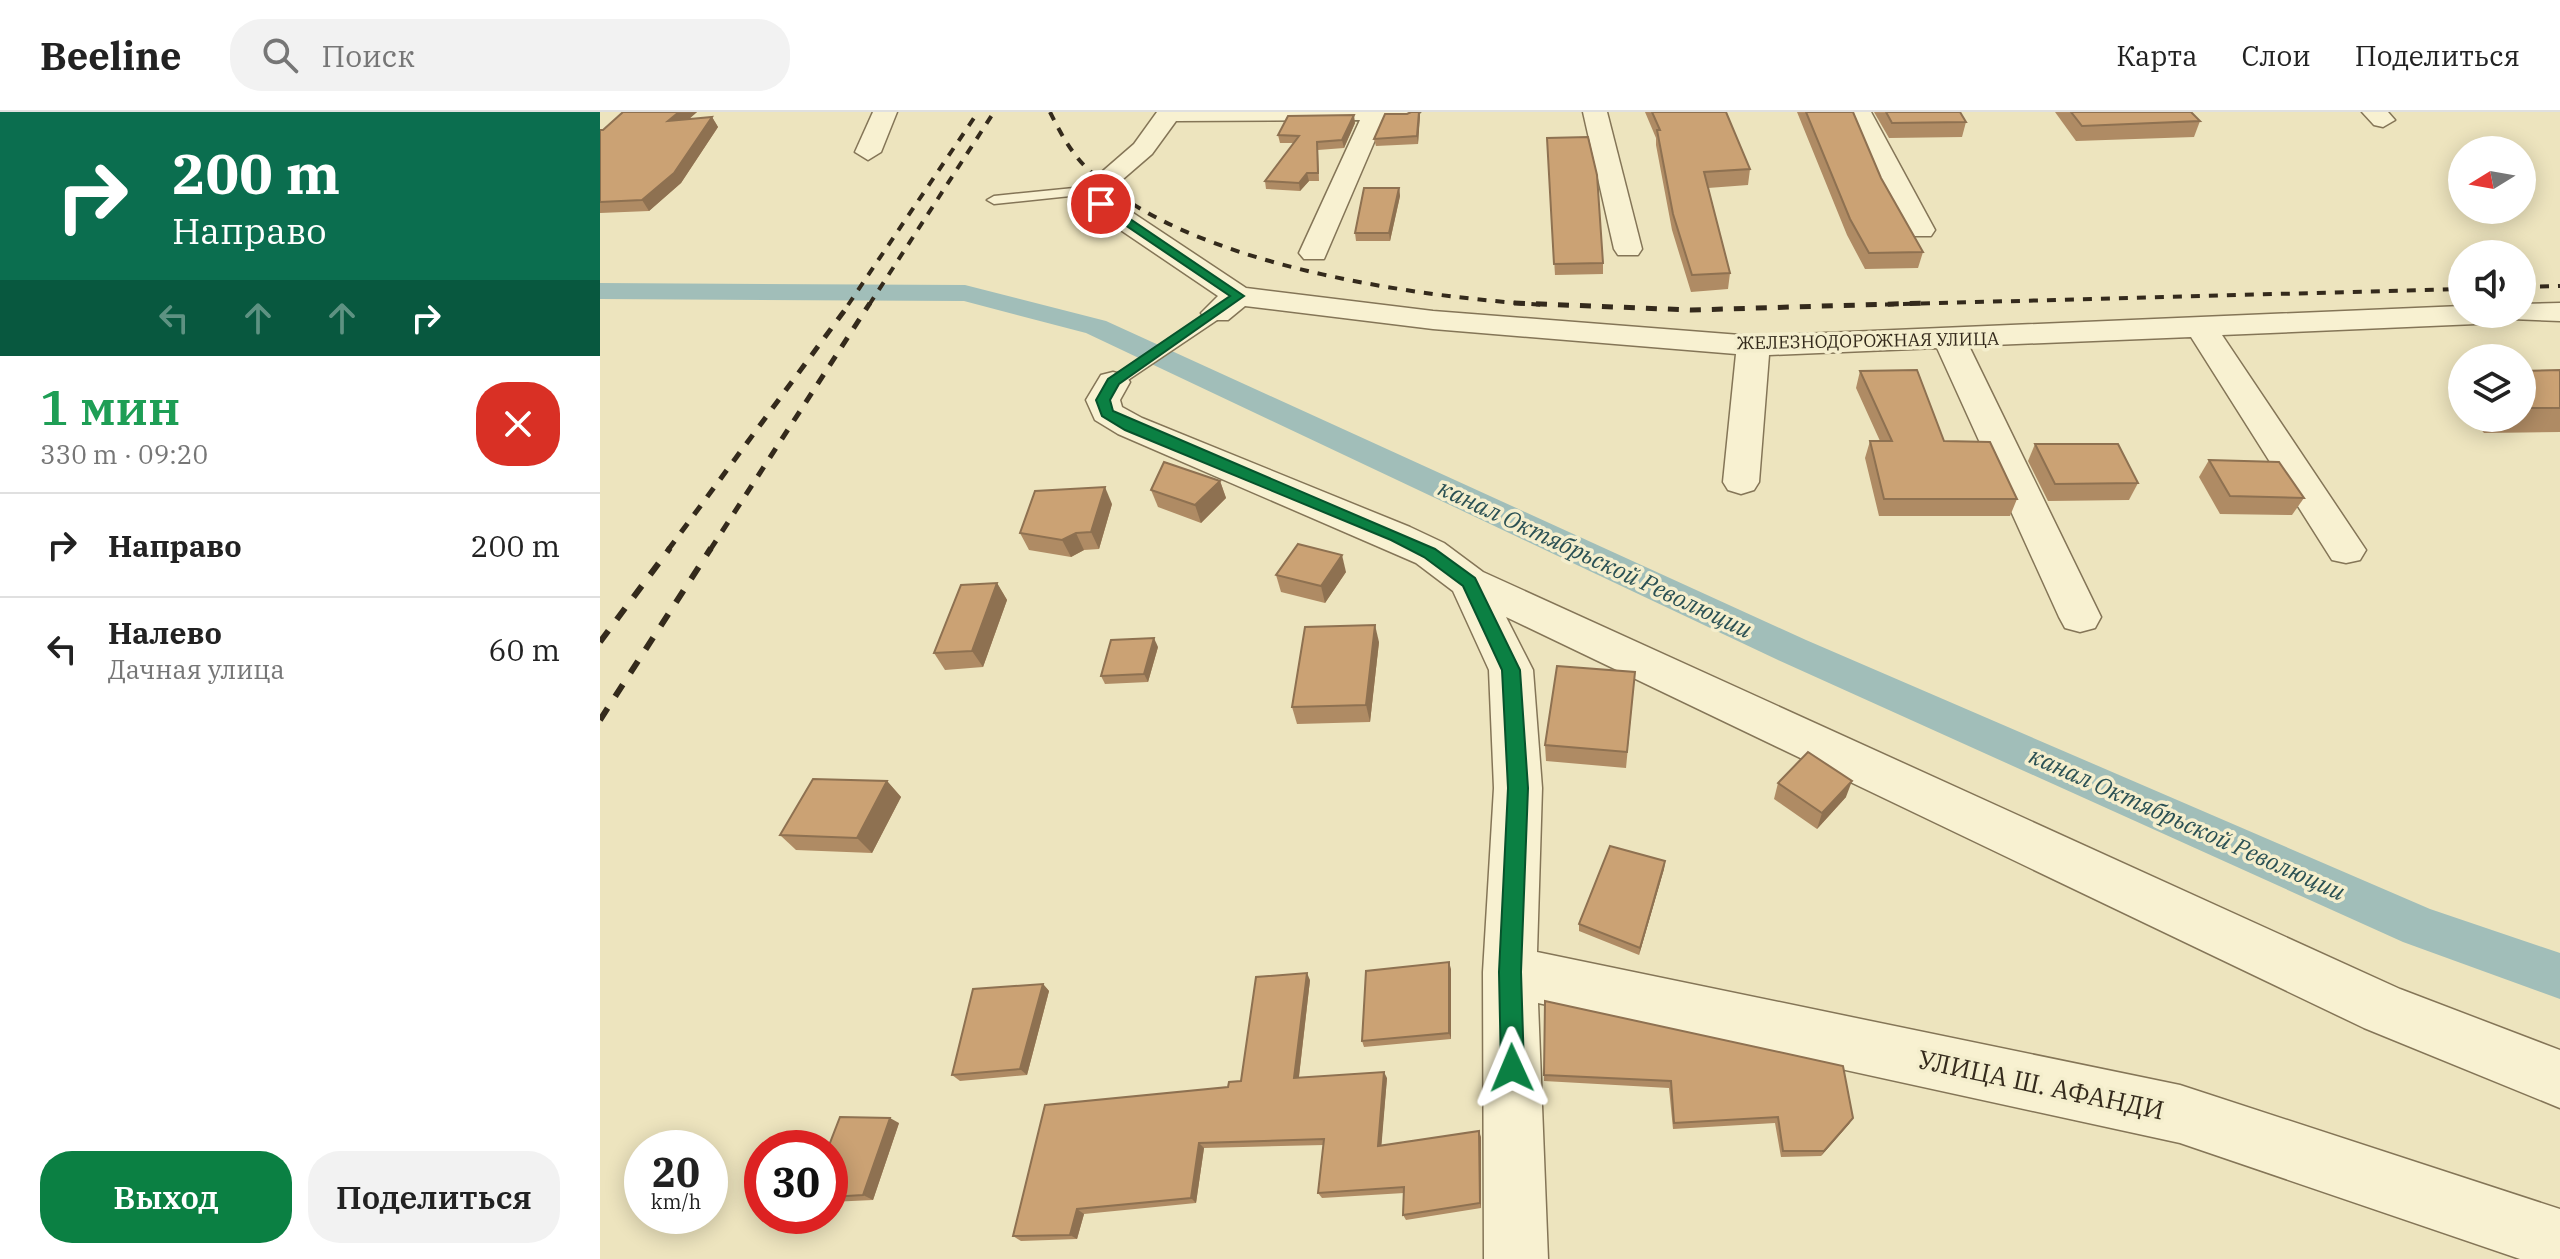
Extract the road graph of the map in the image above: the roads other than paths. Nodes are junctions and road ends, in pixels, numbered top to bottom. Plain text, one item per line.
1 (885, 112) edge
2 (1408, 112) edge
3 (1595, 112) edge
4 (1859, 112) edge
5 (1169, 113) edge
6 (1375, 113) edge
7 (868, 152) dead end
8 (1094, 190) junction
9 (994, 200) dead end
10 (1921, 230) dead end
11 (1628, 249) dead end
12 (1314, 253) dead end
13 (1228, 304) junction
14 (2560, 312) edge
15 (2536, 313) edge
16 (2448, 316) edge
17 (2200, 326) junction
18 (1950, 341) junction
19 (1753, 346) junction
20 (1113, 382) joint
21 (1741, 482) dead end
22 (2346, 550) dead end
23 (1469, 582) junction
24 (2080, 617) dead end
25 (1510, 972) junction
26 (2560, 1079) edge
27 (2560, 1241) edge
28 (1516, 1259) edge

1 - 7 street
2 - 6 street
3 - 11 street
4 - 10 street
5 - 6 street
5 - 8 street
6 - 12 street
8 - 9 lane
8 - 13 street
13 - 19 street, ЖЕЛЕЗНОДОРОЖНАЯ УЛИЦА
13 - 20 lane
14 - 15 street
16 - 17 street, ЖЕЛЕЗНОДОРОЖНАЯ УЛИЦА
17 - 18 street, ЖЕЛЕЗНОДОРОЖНАЯ УЛИЦА
17 - 22 street
18 - 19 street, ЖЕЛЕЗНОДОРОЖНАЯ УЛИЦА
18 - 24 street
19 - 21 street
20 - 23 street
23 - 25 street
23 - 26 street
25 - 27 street, УЛИЦА Ш. АФАНДИ
25 - 28 street

